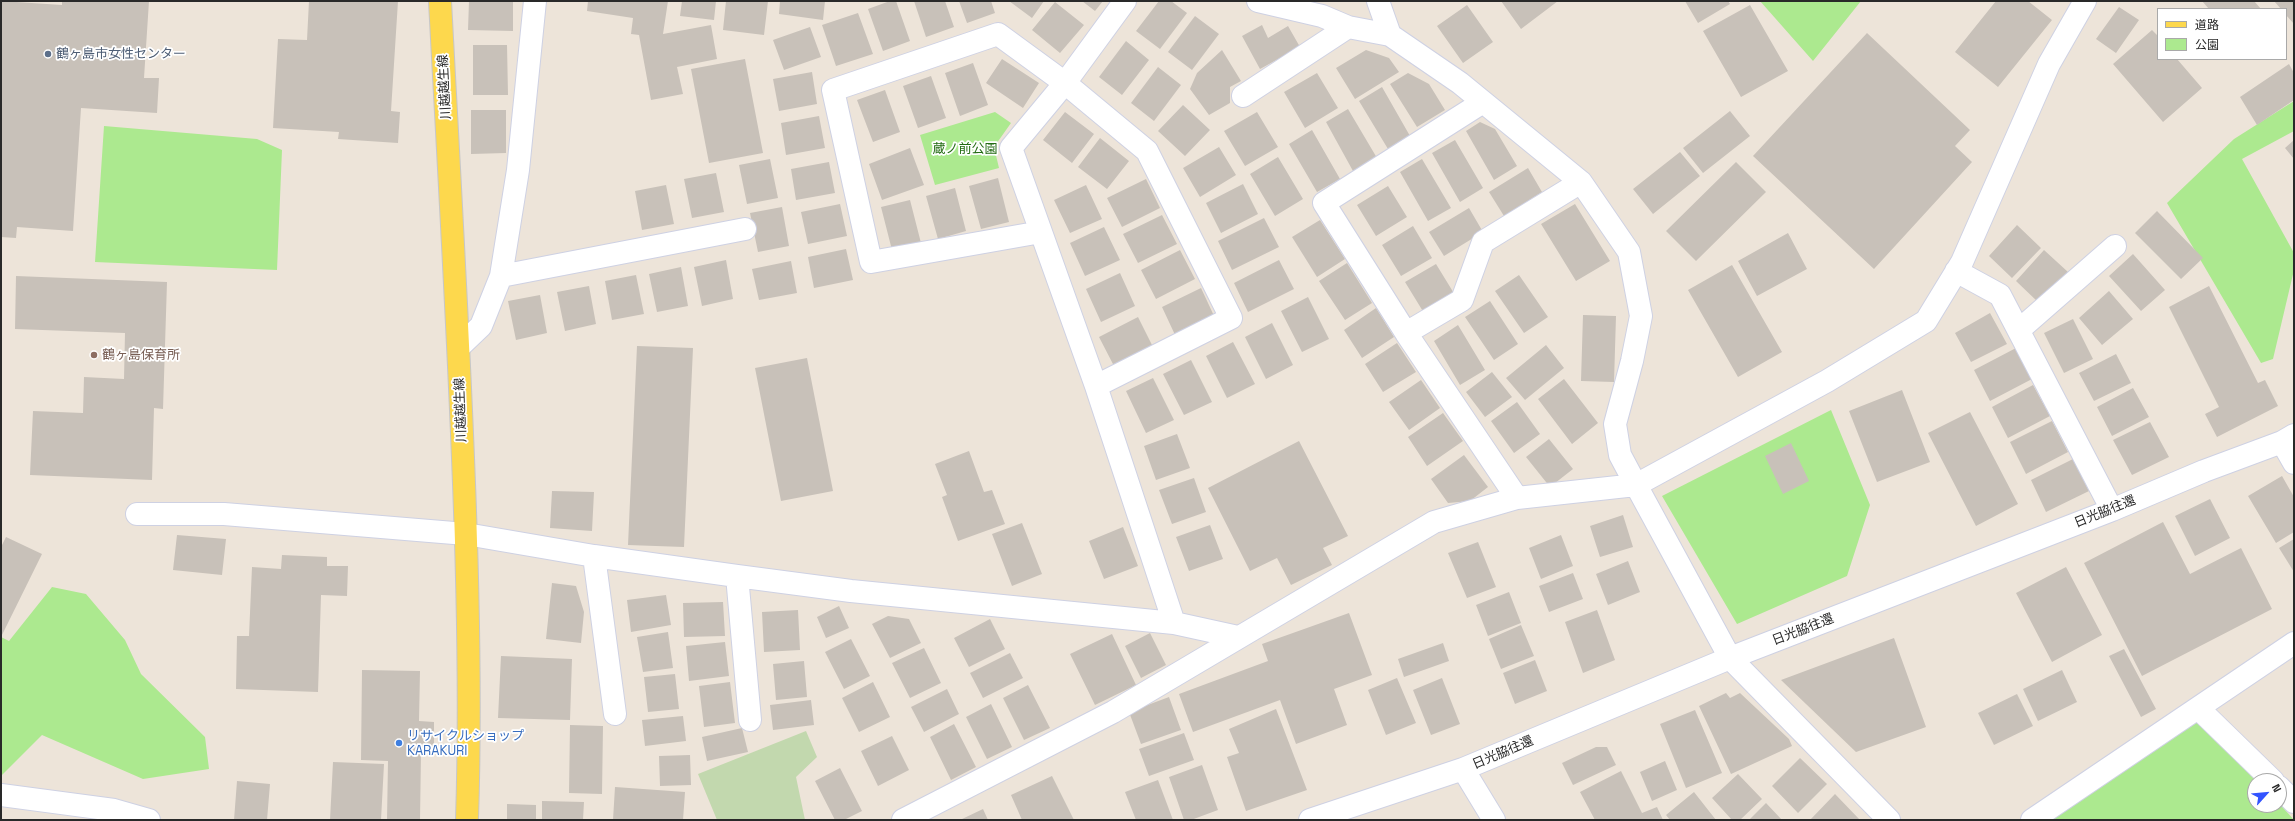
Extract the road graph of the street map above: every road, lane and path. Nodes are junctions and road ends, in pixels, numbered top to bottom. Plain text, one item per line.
1 (440, 1) edge
2 (535, 1) edge
3 (1125, 1) edge
4 (1258, 1) edge
5 (1378, 1) edge
6 (2085, 1) edge
7 (1348, 27) junction
8 (1390, 35) junction
9 (1065, 83) junction
10 (1243, 96) dead end
11 (1483, 102) junction
12 (1581, 182) junction
13 (745, 229) dead end
14 (1041, 232) junction
15 (2115, 246) dead end
16 (1956, 271) junction
17 (501, 276) junction
18 (2019, 330) junction
19 (1406, 333) junction
20 (458, 347) junction
21 (1096, 386) junction
22 (2288, 438) edge
23 (2294, 463) edge
24 (1636, 485) junction
25 (1516, 498) junction
26 (2112, 510) junction
27 (137, 514) dead end
28 (466, 534) junction
29 (594, 556) junction
30 (737, 576) junction
31 (1174, 623) junction
32 (1238, 637) junction
33 (2294, 643) edge
34 (1730, 658) junction
35 (2198, 708) junction
36 (614, 714) dead end
37 (750, 720) dead end
38 (1463, 769) junction
39 (2264, 773) edge
40 (1, 795) edge
41 (149, 820) edge
42 (467, 820) edge
43 (903, 820) edge
44 (1310, 820) edge
45 (1494, 820) edge
46 (1889, 820) edge
47 (2032, 820) edge

1 - 20 main road, 川越越生線
2 - 17 street
3 - 9 street
4 - 7 street
5 - 8 street
6 - 16 street
7 - 8 street
7 - 10 street
8 - 11 street
9 - 14 street
9 - 14 street
9 - 21 street
11 - 12 street
11 - 19 street
12 - 19 street
12 - 24 street
13 - 17 street
14 - 21 street
15 - 18 street
16 - 18 street
16 - 24 street
17 - 20 street
18 - 26 street
19 - 25 street
20 - 28 main road, 川越越生線
21 - 31 street
22 - 23 street
22 - 26 street, 日光脇往還
24 - 25 street
24 - 34 street
25 - 32 street
26 - 34 street, 日光脇往還
27 - 28 street
28 - 29 street
28 - 42 main road, 川越越生線
29 - 30 street
29 - 36 street
30 - 31 street
30 - 37 street
31 - 32 street
32 - 43 street
33 - 35 street
34 - 38 street, 日光脇往還
34 - 46 street
35 - 39 street
35 - 47 street
38 - 44 street, 日光脇往還
38 - 45 street
40 - 41 street

